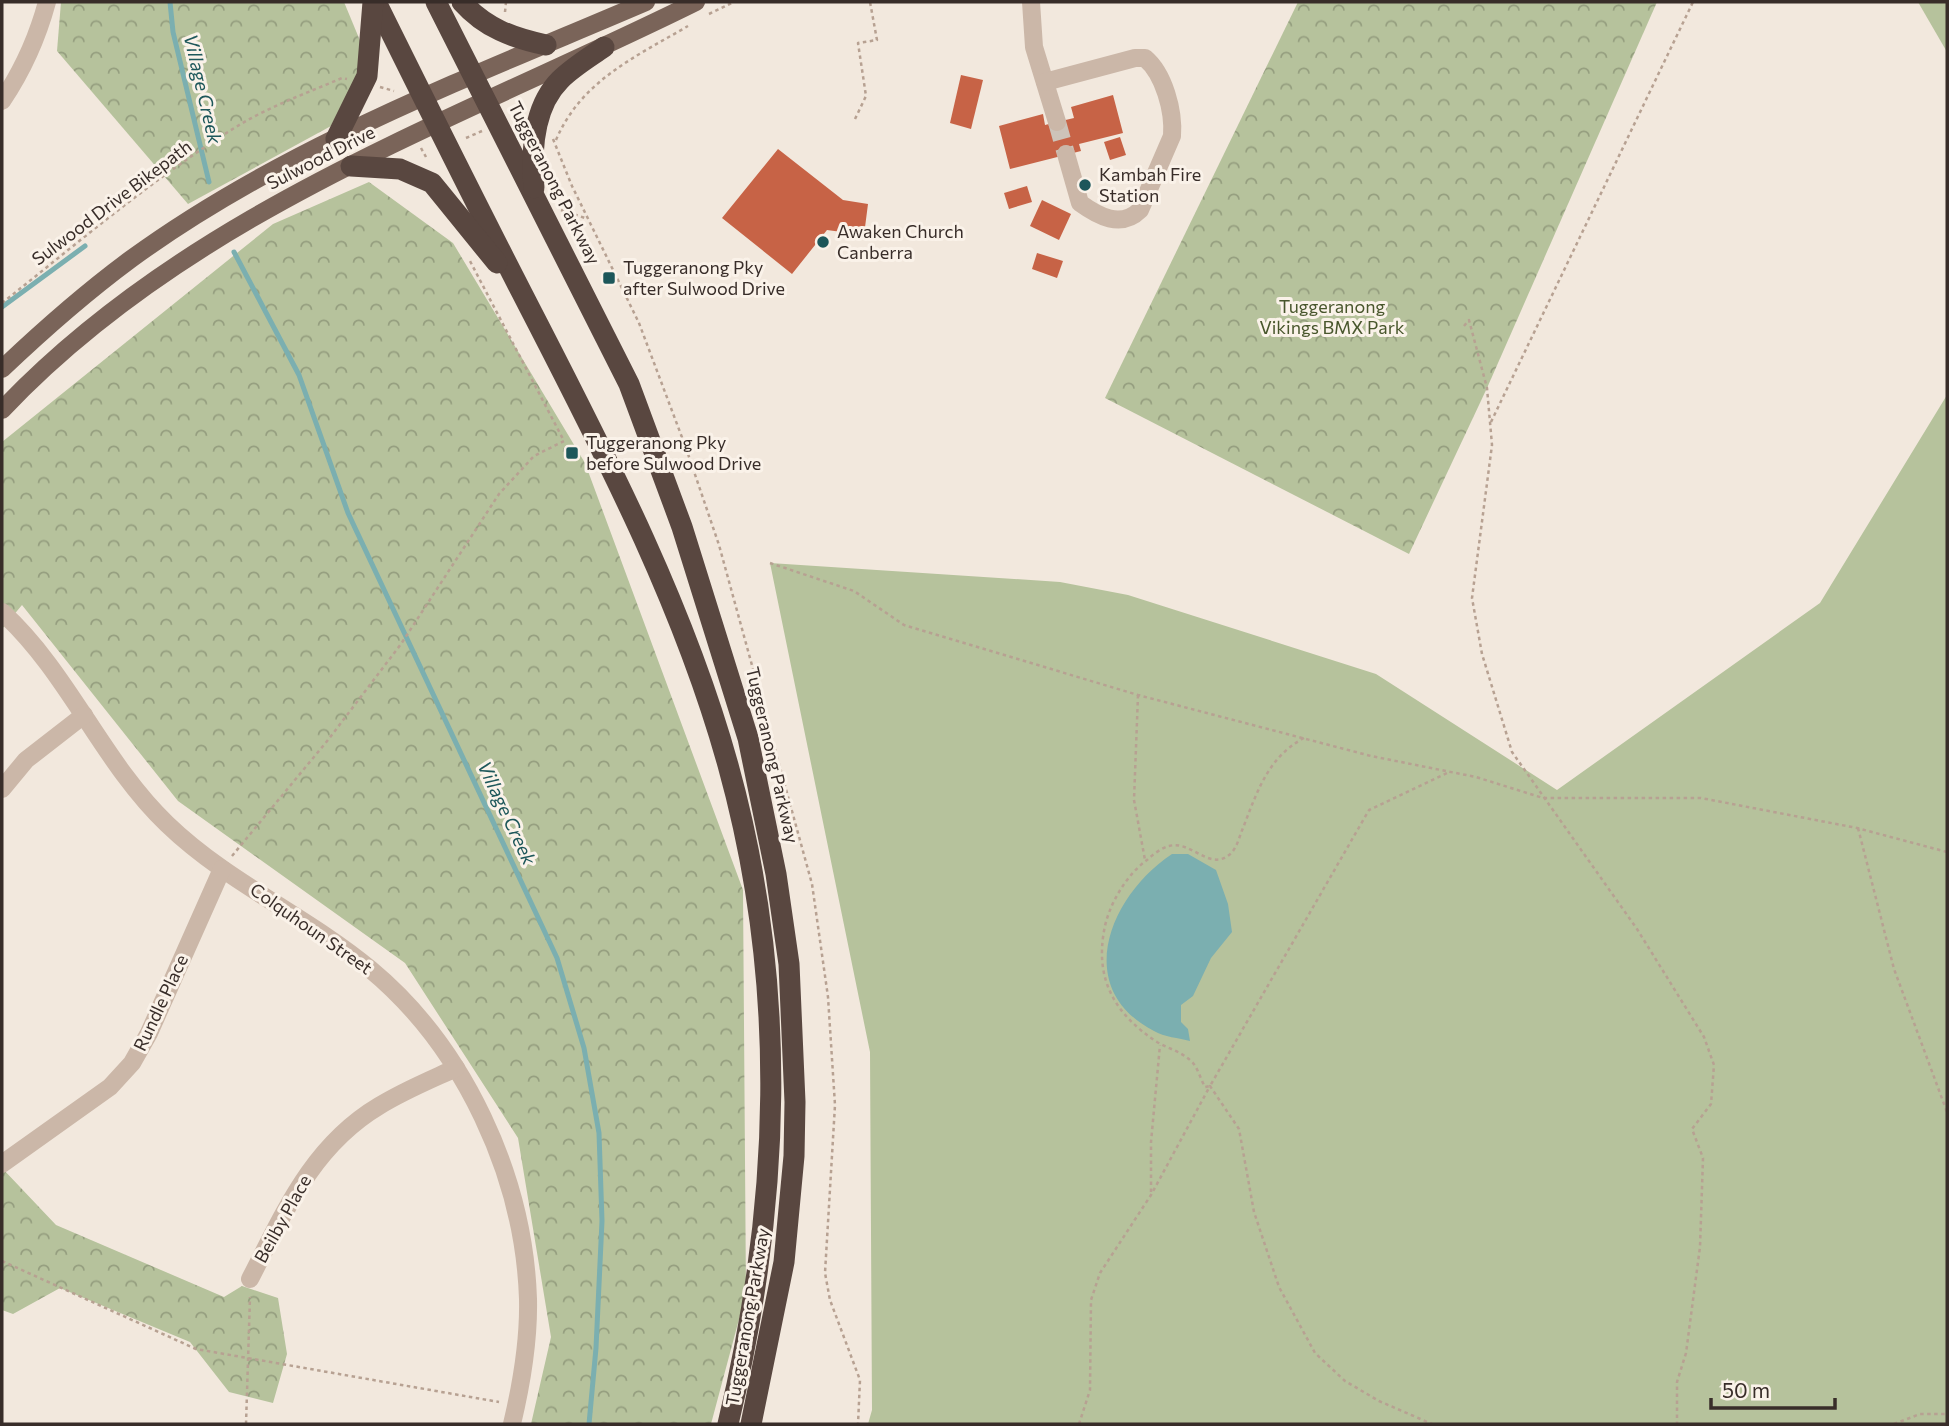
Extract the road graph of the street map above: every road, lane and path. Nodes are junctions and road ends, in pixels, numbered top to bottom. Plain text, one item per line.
1 (47, 2) edge
2 (374, 2) edge
3 (436, 2) edge
4 (462, 2) edge
5 (506, 2) edge
6 (646, 2) edge
7 (734, 2) edge
8 (870, 2) edge
9 (1031, 2) edge
10 (1693, 2) edge
11 (701, 9) edge
12 (506, 11) dead end
13 (695, 23) dead end
14 (546, 45) junction
15 (604, 47) junction
16 (474, 77) junction
17 (1045, 82) junction
18 (365, 83) junction
19 (394, 92) dead end
20 (424, 99) junction
21 (486, 100) junction
22 (2, 102) edge
23 (855, 119) dead end
24 (1056, 122) tunnel mouth
25 (437, 123) junction
26 (497, 123) junction
27 (337, 139) junction
28 (556, 140) dead end
29 (449, 146) junction
30 (1066, 154) tunnel mouth
31 (351, 166) junction
32 (534, 197) junction
33 (464, 250) dead end
34 (521, 291) junction
35 (2, 303) edge
36 (1464, 326) dead end
37 (2, 369) edge
38 (2, 410) edge
39 (1490, 424) junction
40 (769, 563) dead end
41 (2, 612) edge
42 (1138, 695) junction
43 (84, 715) junction
44 (1304, 738) junction
45 (1447, 773) junction
46 (2, 789) edge
47 (1543, 798) junction
48 (1857, 828) junction
49 (1947, 852) edge
50 (1145, 860) junction
51 (222, 869) junction
52 (1161, 1044) junction
53 (456, 1068) junction
54 (1210, 1086) junction
55 (1947, 1112) edge
56 (2, 1164) edge
57 (1151, 1195) junction
58 (2, 1261) edge
59 (250, 1279) joint
60 (247, 1356) junction
61 (516, 1406) junction
62 (1947, 1415) edge
63 (246, 1424) edge
64 (512, 1424) edge
65 (729, 1424) edge
66 (751, 1424) edge
67 (1079, 1424) edge
68 (1432, 1424) edge
69 (1677, 1424) edge
70 (1894, 1424) edge

1 - 22 street
2 - 18 highway
2 - 20 highway, Tuggeranong Parkway
3 - 16 highway, Tuggeranong Parkway
4 - 14 highway
5 - 12 path
6 - 14 main road, Sulwood Drive
7 - 11 path
8 - 23 path
9 - 17 street
10 - 39 path
11 - 15 main road, Sulwood Drive
13 - 28 path
14 - 16 main road, Sulwood Drive
15 - 21 main road, Sulwood Drive
15 - 32 highway
16 - 20 main road, Sulwood Drive
16 - 21 highway, Tuggeranong Parkway
17 - 24 street
17 - 30 street
18 - 19 path, Sulwood Drive Bikepath
18 - 27 highway
18 - 35 path, Sulwood Drive Bikepath
20 - 25 highway, Tuggeranong Parkway
20 - 27 main road, Sulwood Drive
21 - 25 main road, Sulwood Drive
21 - 26 highway, Tuggeranong Parkway
25 - 29 highway, Tuggeranong Parkway
25 - 31 main road, Sulwood Drive
26 - 29 path
26 - 32 highway, Tuggeranong Parkway
27 - 37 main road, Sulwood Drive
29 - 34 highway, Tuggeranong Parkway
31 - 34 highway
31 - 38 main road, Sulwood Drive
32 - 66 highway, Tuggeranong Parkway
33 - 51 path
34 - 65 highway, Tuggeranong Parkway
36 - 39 path
39 - 47 path
40 - 42 path
41 - 43 street, Colquhoun Street
42 - 44 path
42 - 50 path
43 - 46 street
43 - 51 street, Colquhoun Street
44 - 45 path
44 - 50 path
45 - 47 path
45 - 54 path
47 - 48 path
47 - 69 path
48 - 49 path
48 - 55 path
50 - 52 path
51 - 53 street, Colquhoun Street
51 - 56 street, Rundle Place
52 - 54 path
52 - 57 path
53 - 59 street, Beilby Place
53 - 61 street, Colquhoun Street
54 - 57 path
54 - 68 path
57 - 67 path
58 - 60 path
59 - 60 path
60 - 61 path
60 - 63 path
61 - 64 street, Colquhoun Street
62 - 70 path

